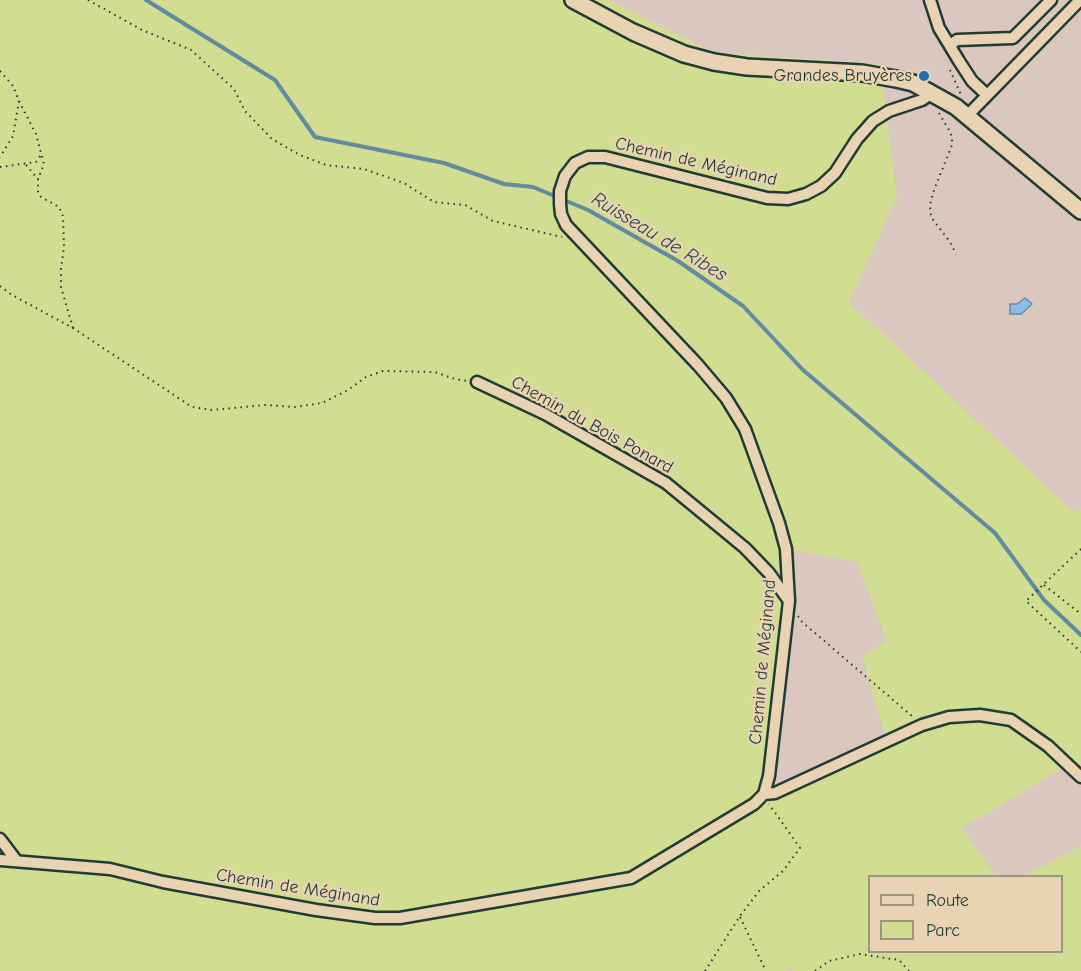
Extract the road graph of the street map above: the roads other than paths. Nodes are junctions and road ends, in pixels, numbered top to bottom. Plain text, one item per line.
1 (573, 0) edge
2 (930, 0) edge
3 (1051, 0) edge
4 (1080, 0) edge
5 (950, 45) junction
6 (932, 93) junction
7 (987, 95) junction
8 (967, 116) junction
9 (1081, 211) edge
10 (477, 382) road end
11 (789, 601) junction
12 (1081, 777) edge
13 (764, 794) junction
14 (0, 839) edge
15 (0, 860) edge
16 (16, 860) junction

1 - 6 main road
2 - 5 street
3 - 5 street
4 - 7 street
5 - 7 street
6 - 8 main road
6 - 11 street, Chemin de Méginand
7 - 8 street
8 - 9 main road
10 - 11 street, Chemin du Bois Ponard
11 - 13 street, Chemin de Méginand
12 - 13 street
13 - 16 street, Chemin de Méginand
14 - 16 street
15 - 16 street, Chemin de Méginand

